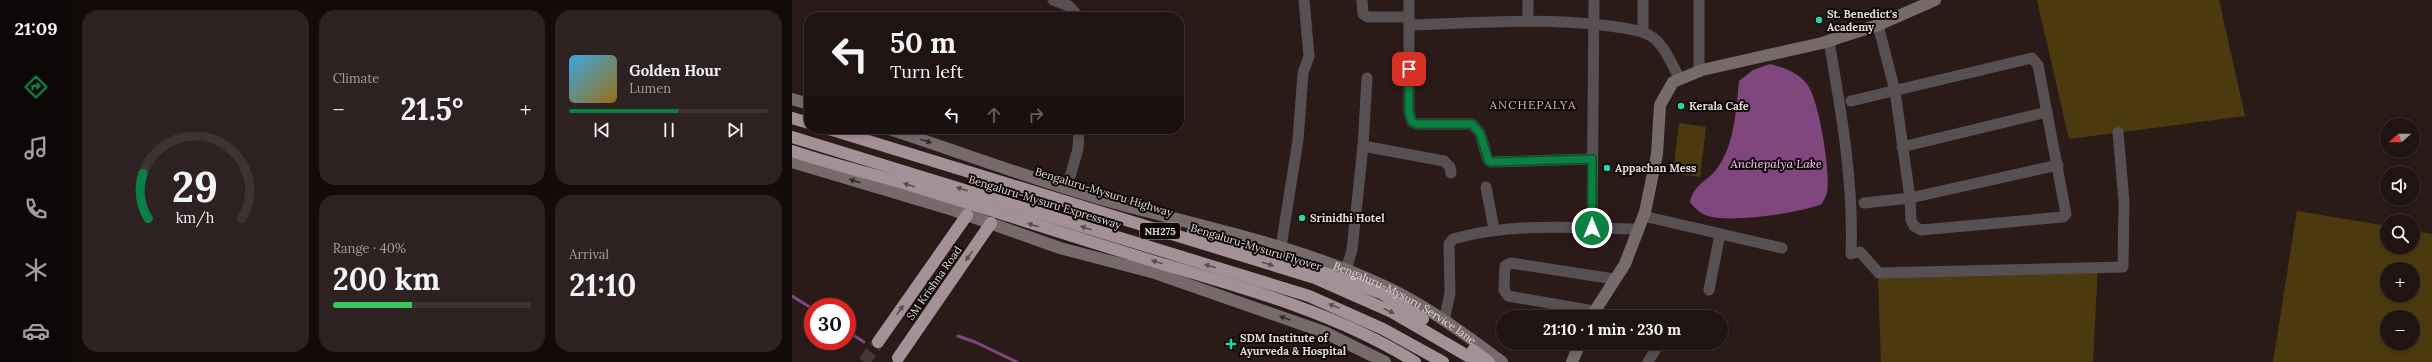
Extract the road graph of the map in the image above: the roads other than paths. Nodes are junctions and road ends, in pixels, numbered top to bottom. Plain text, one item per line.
1 (1053, 0) edge
2 (1304, 0) edge
3 (1362, 0) edge
4 (1409, 0) edge
5 (1528, 0) edge
6 (1594, 0) edge
7 (1643, 0) edge
8 (1699, 0) edge
9 (1935, 0) edge
10 (1074, 12) edge
11 (1409, 21) junction
12 (1528, 21) junction
13 (1595, 24) junction
14 (1878, 25) junction
15 (1643, 32) junction
16 (1829, 41) junction
17 (1699, 72) junction
18 (1367, 78) dead end
19 (1680, 79) junction
20 (1896, 91) junction
21 (792, 99) edge
22 (1851, 101) dead end
23 (804, 103) edge
24 (792, 109) edge
25 (2047, 112) junction
26 (804, 113) edge
27 (792, 118) edge
28 (804, 122) edge
29 (2118, 132) dead end
30 (845, 134) edge
31 (873, 134) edge
32 (904, 134) edge
33 (1079, 134) edge
34 (792, 137) edge
35 (1363, 146) junction
36 (1902, 147) junction
37 (792, 151) edge
38 (1592, 159) junction
39 (792, 162) edge
40 (2058, 165) junction
41 (1451, 173) dead end
42 (1067, 187) junction
43 (1486, 187) dead end
44 (1910, 198) junction
45 (1864, 203) dead end
46 (967, 215) junction
47 (1643, 216) junction
48 (991, 224) junction
49 (1592, 228) junction
50 (1494, 229) junction
51 (1638, 229) junction
52 (1720, 234) junction
53 (1281, 247) junction
54 (1782, 248) dead end
55 (1346, 270) junction
56 (1614, 279) junction
57 (1709, 290) dead end
58 (1573, 310) edge
59 (1595, 310) edge
60 (1444, 321) junction
61 (878, 342) tunnel mouth
62 (1577, 350) edge
63 (1655, 350) edge
64 (898, 358) dead end
65 (1385, 362) edge
66 (1415, 362) edge
67 (1443, 362) edge
68 (1478, 362) edge
69 (1490, 362) edge
70 (1502, 362) edge
71 (1572, 362) edge
72 (1648, 362) edge

1 - 10 street
2 - 53 street
3 - 11 street
4 - 11 street
5 - 12 street
6 - 13 street
7 - 15 street
8 - 17 street
9 - 14 street
11 - 12 street
11 - 38 street
12 - 13 street
13 - 15 street
13 - 38 street
14 - 16 street
14 - 20 street
15 - 19 street
16 - 17 street
16 - 29 street
17 - 19 street
18 - 35 street
19 - 47 street
20 - 22 street
20 - 25 street
20 - 36 street
21 - 23 street
24 - 26 highway
25 - 36 street
25 - 40 street
27 - 28 highway
30 -> 68 highway, Bengaluru-Mysuru Flyover / NH275
31 - 69 highway, Bengaluru-Mysuru Highway / NH275
32 -> 42 street, Bengaluru-Mysuru Service lane / NH275
33 - 42 street
67 -> 34 highway, Bengaluru-Mysuru Expressway / NH275
35 - 41 street
35 - 55 street
36 - 44 street
66 -> 37 highway
38 - 49 street
46 -> 39 street
40 - 44 street
40 - 44 street
42 - 53 street, Bengaluru-Mysuru Service lane / NH275
43 - 50 street
44 - 45 street
46 - 48 street
61 -> 46 highway, SM Krishna Road
47 - 51 street
47 - 52 street
48 -> 64 highway, SM Krishna Road
65 -> 48 street
49 - 50 street
49 - 51 street
50 - 60 street
51 - 56 street
52 - 54 street
52 - 57 street
53 - 55 street, Bengaluru-Mysuru Service lane / NH275
55 - 60 street, Bengaluru-Mysuru Service lane / NH275
56 - 58 street
56 - 59 street
60 - 70 street, Bengaluru-Mysuru Service lane / NH275
62 - 71 street
63 - 72 street

